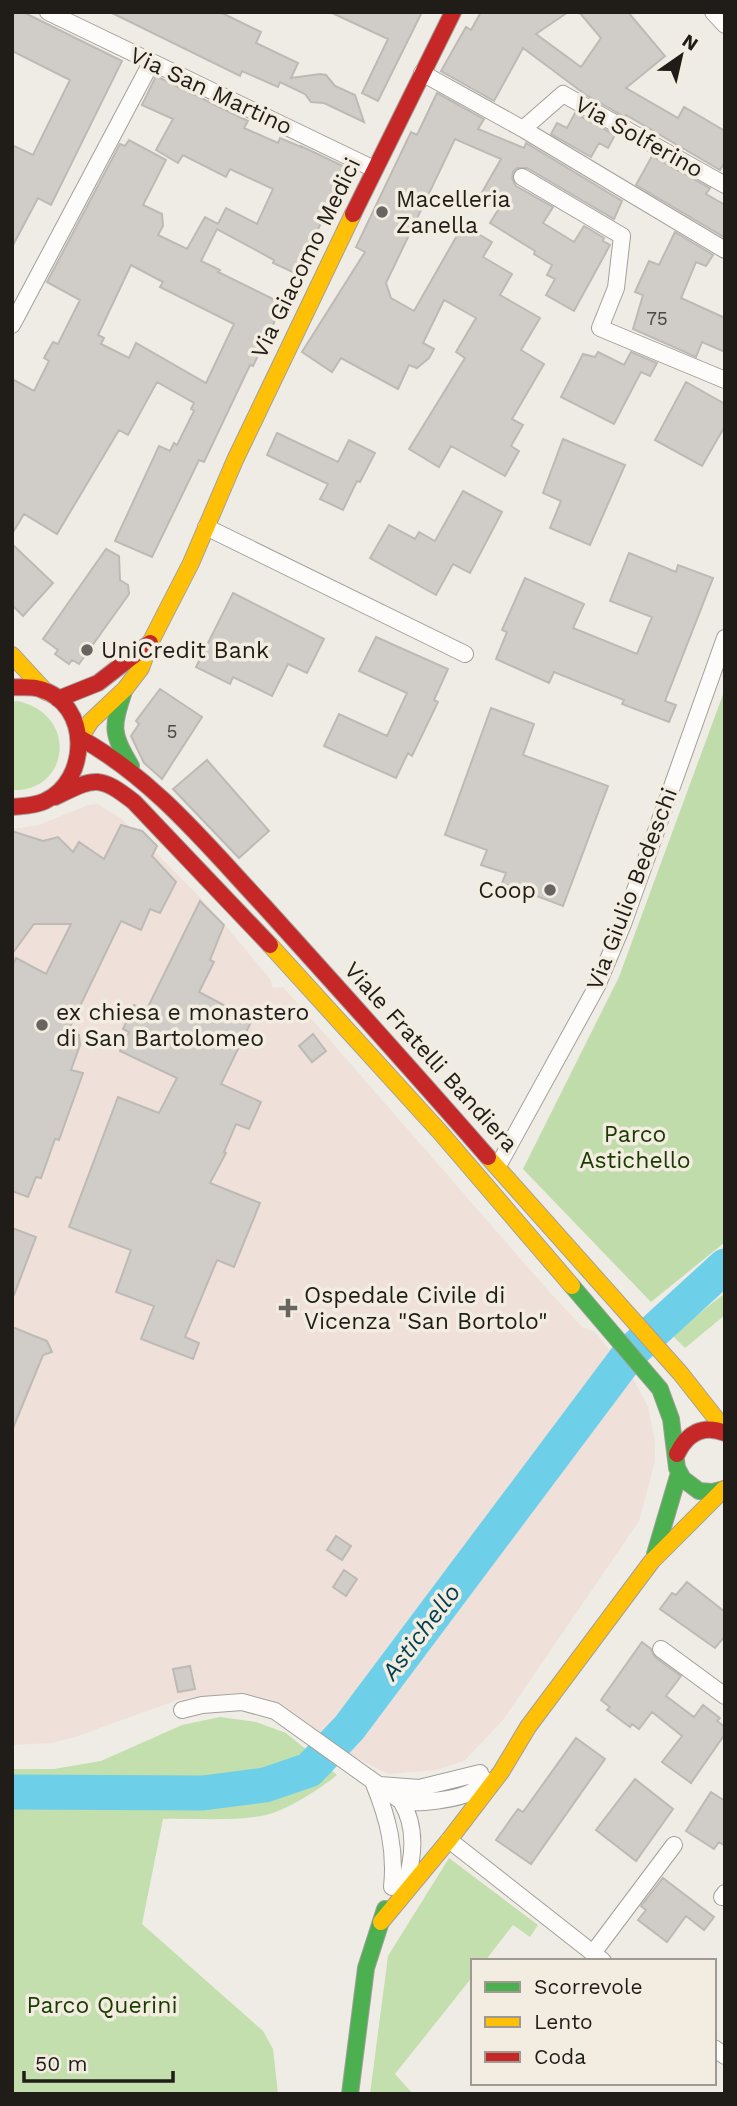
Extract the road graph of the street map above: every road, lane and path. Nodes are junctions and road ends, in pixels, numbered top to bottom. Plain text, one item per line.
1 (48, 12) edge
2 (453, 12) edge
3 (713, 12) edge
4 (725, 26) edge
5 (151, 63) junction
6 (422, 73) junction
7 (523, 129) junction
8 (374, 169) junction
9 (522, 177) dead end
10 (725, 185) edge
11 (725, 250) edge
12 (12, 325) edge
13 (725, 380) edge
14 (206, 527) junction
15 (725, 638) edge
16 (150, 643) junction
17 (12, 654) edge
18 (465, 654) dead end
19 (12, 687) edge
20 (125, 689) junction
21 (52, 696) junction
22 (80, 738) junction
23 (134, 772) junction
24 (55, 797) junction
25 (12, 807) edge
26 (498, 1166) junction
27 (725, 1431) edge
28 (677, 1454) junction
29 (678, 1473) junction
30 (724, 1489) edge
31 (652, 1561) junction
32 (661, 1649) dead end
33 (725, 1696) edge
34 (182, 1710) dead end
35 (528, 1727) junction
36 (501, 1772) junction
37 (480, 1773) junction
38 (374, 1784) junction
39 (466, 1794) junction
40 (401, 1801) junction
41 (449, 1840) junction
42 (674, 1844) dead end
43 (412, 1861) junction
44 (397, 1892) junction
45 (598, 1957) edge
46 (350, 2094) edge

1 - 5 street, Via San Martino
2 - 6 main road, Via Giacomo Medici
3 - 4 street
5 - 8 street, Via San Martino
5 - 12 street
6 - 7 street
6 - 8 main road, Via Giacomo Medici
7 - 10 street, Via Solferino
7 - 11 street
8 - 14 main road, Via Giacomo Medici
9 - 13 street
14 - 16 main road, Via Giacomo Medici
14 - 18 street
15 - 26 street, Via Giulio Bedeschi
16 - 20 main road, Via Giacomo Medici
16 - 21 main road, Via Giacomo Medici
17 - 21 main road
19 - 21 main road
20 - 22 main road, Via Giacomo Medici
20 - 23 main road, Via Giacomo Medici
21 - 22 main road
22 - 23 main road, Viale Fratelli Bandiera
22 - 24 main road
23 - 26 main road, Viale Fratelli Bandiera
24 - 25 main road
24 - 28 main road, Viale Fratelli Bandiera
26 - 27 main road, Viale Fratelli Bandiera
27 - 28 main road, Viale Fratelli Bandiera
28 - 29 main road, Viale Fratelli Bandiera
29 - 30 main road
29 - 31 main road, Viale Fratelli Bandiera
30 - 31 main road
31 - 35 main road
32 - 33 street
34 - 38 street
35 - 36 main road
35 - 37 main road
36 - 39 street
36 - 41 main road
37 - 38 street
37 - 39 main road
38 - 40 street
38 - 44 street
39 - 40 street
39 - 43 main road
40 - 43 street
41 - 44 main road
41 - 45 street
42 - 45 street
43 - 44 street
44 - 46 main road

